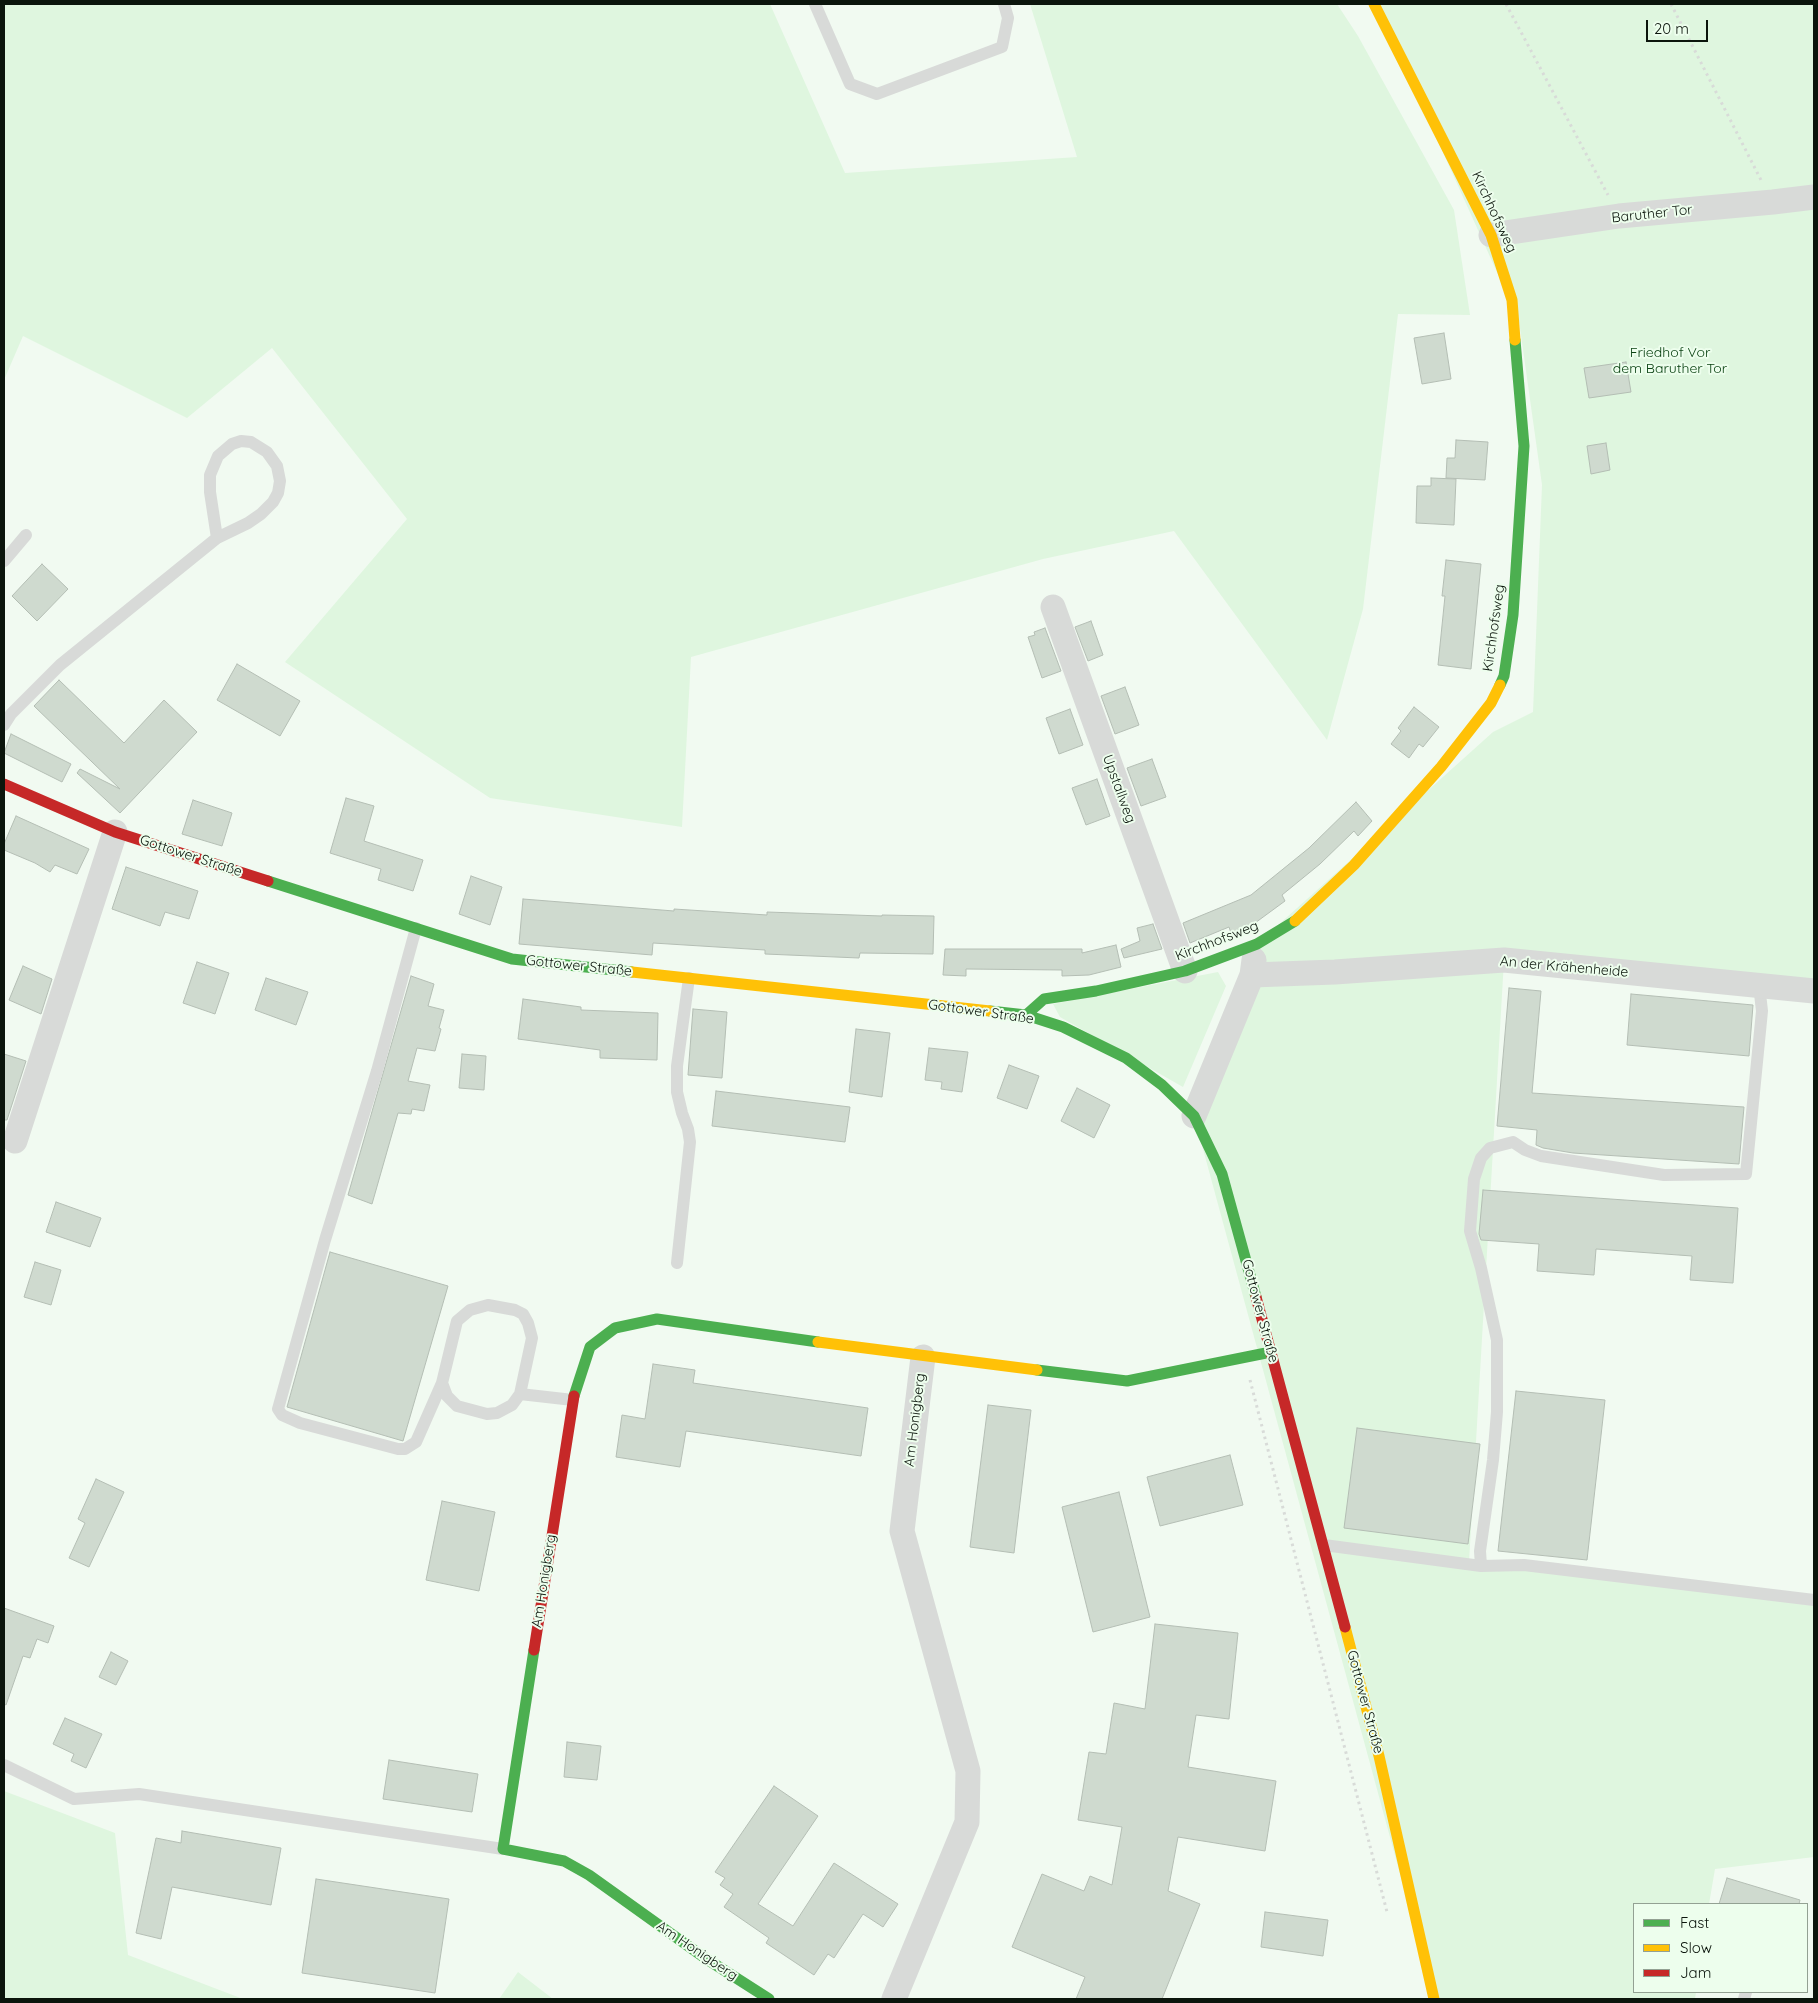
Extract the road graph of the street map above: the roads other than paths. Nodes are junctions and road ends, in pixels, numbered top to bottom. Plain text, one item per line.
1 (815, 4) edge
2 (1004, 4) edge
3 (1374, 4) edge
4 (1814, 197) edge
5 (1491, 236) junction
6 (26, 536) dead end
7 (217, 538) junction
8 (4, 561) edge
9 (1053, 607) dead end
10 (4, 725) edge
11 (4, 784) edge
12 (115, 832) junction
13 (416, 928) junction
14 (1257, 944) junction
15 (1185, 971) junction
16 (1252, 975) junction
17 (689, 978) junction
18 (1759, 986) junction
19 (1814, 991) edge
20 (1026, 1015) junction
21 (1194, 1116) junction
22 (15, 1141) dead end
23 (678, 1263) dead end
24 (1271, 1352) junction
25 (923, 1357) junction
26 (442, 1383) junction
27 (520, 1394) junction
28 (573, 1400) junction
29 (1324, 1546) junction
30 (1481, 1566) junction
31 (1814, 1600) edge
32 (4, 1765) edge
33 (502, 1849) junction
34 (769, 1999) edge
35 (894, 1999) edge
36 (1434, 1999) edge

1 - 2 lane
3 - 5 street, Kirchhofsweg
4 - 5 street, Baruther Tor
5 - 14 street, Kirchhofsweg
6 - 8 lane
7 - 7 lane
7 - 10 lane
9 - 15 street, Upstallweg
11 - 12 street, Gottower Straße
12 - 13 street, Gottower Straße
12 - 22 street
13 - 17 street, Gottower Straße
13 - 26 lane
14 - 15 street, Kirchhofsweg
14 - 16 street
15 - 20 street, Kirchhofsweg
16 - 18 street, An der Krähenheide
16 - 21 street
17 - 20 street, Gottower Straße
17 - 23 lane
18 - 19 street, An der Krähenheide
18 - 30 lane
20 - 21 street, Gottower Straße
21 - 24 street, Gottower Straße
24 - 25 street, Am Honigberg
24 - 29 street, Gottower Straße
25 - 28 street, Am Honigberg
25 - 35 street, Am Honigberg
26 - 27 lane
26 - 27 lane
27 - 28 lane
28 - 33 street, Am Honigberg
29 - 30 lane
29 - 36 street, Gottower Straße
30 - 31 lane
32 - 33 lane
33 - 34 street, Am Honigberg

